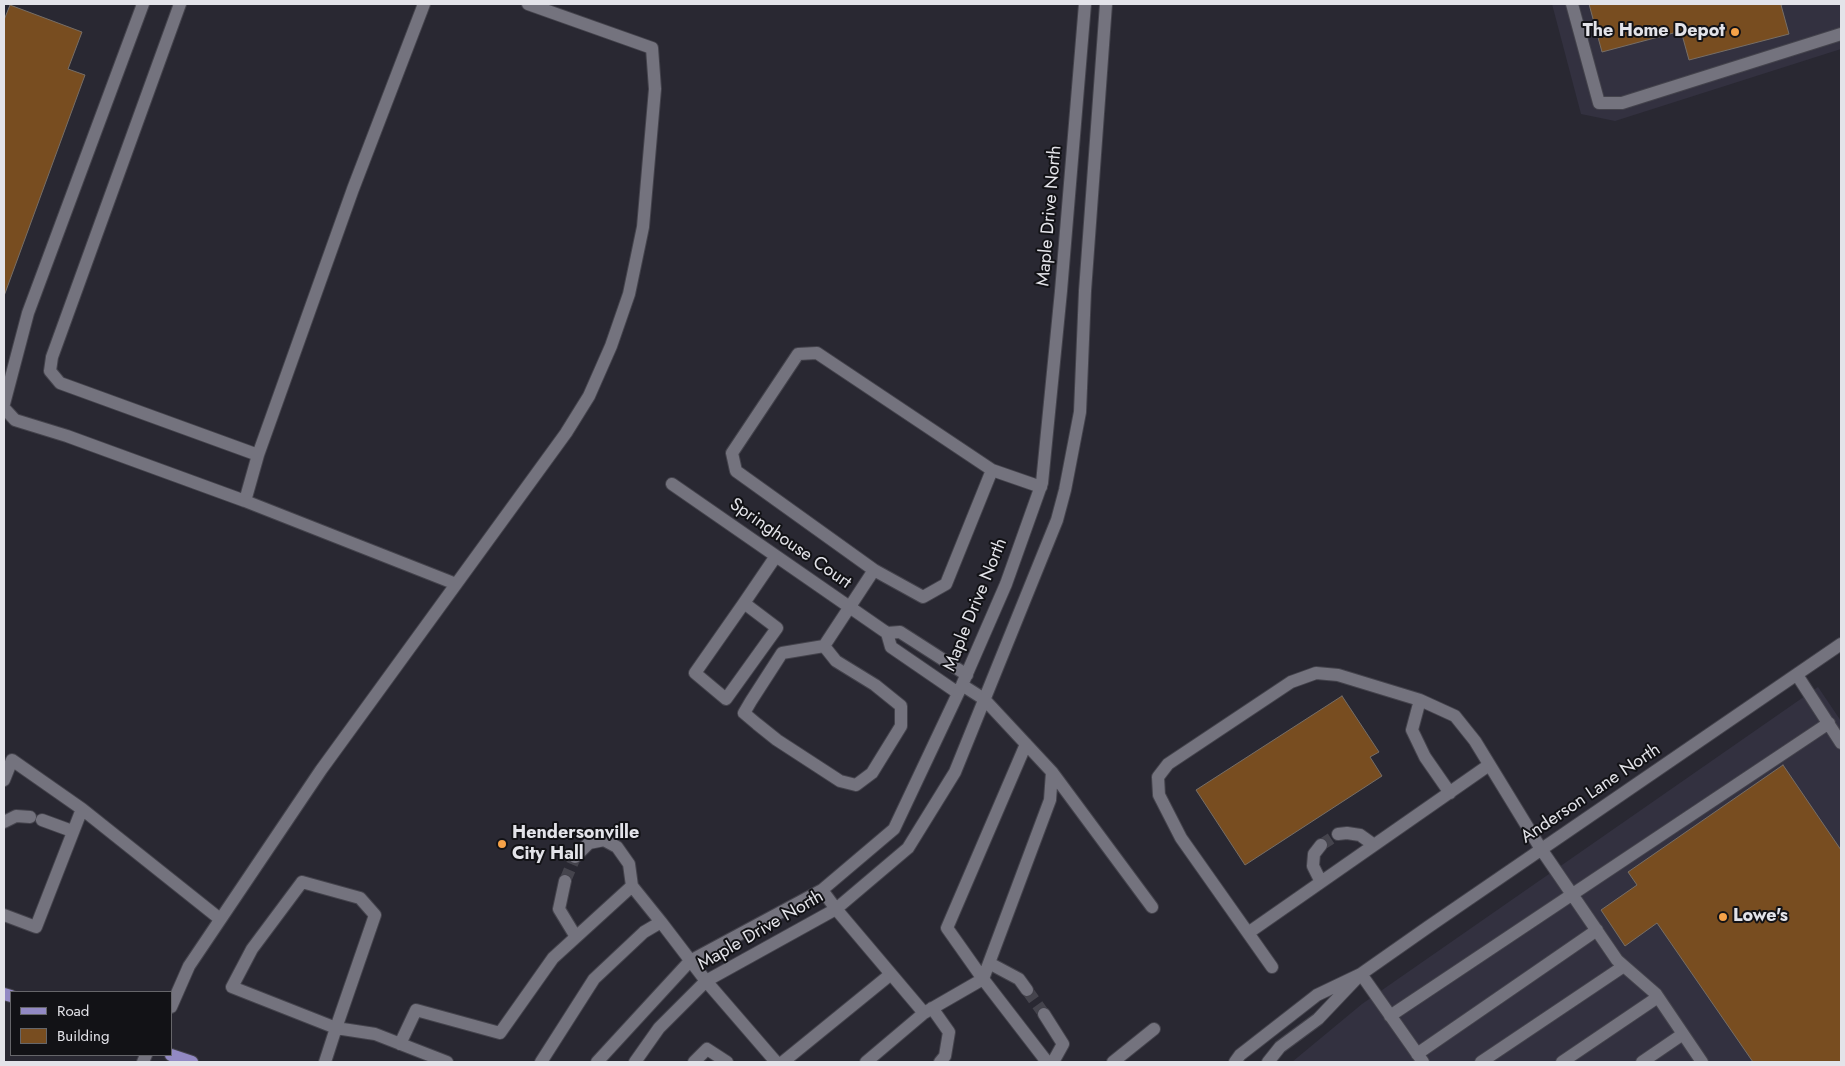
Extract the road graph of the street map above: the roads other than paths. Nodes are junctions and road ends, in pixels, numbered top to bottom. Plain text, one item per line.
1 (143, 4) edge
2 (180, 4) edge
3 (424, 4) edge
4 (528, 4) edge
5 (1085, 4) edge
6 (1106, 4) edge
7 (1572, 4) edge
8 (1841, 34) edge
9 (1061, 290) junction
10 (1085, 292) junction
11 (4, 404) edge
12 (4, 408) edge
13 (258, 455) junction
14 (992, 470) junction
15 (672, 484) dead end
16 (1042, 485) junction
17 (1065, 490) junction
18 (245, 502) junction
19 (776, 556) junction
20 (874, 570) junction
21 (456, 584) junction
22 (744, 602) junction
23 (849, 607) junction
24 (887, 633) junction
25 (1841, 644) edge
26 (824, 646) junction
27 (1797, 674) junction
28 (963, 684) junction
29 (984, 699) junction
30 (1420, 700) junction
31 (1829, 723) junction
32 (1841, 743) edge
33 (1026, 744) junction
34 (1489, 765) junction
35 (1052, 772) junction
36 (4, 780) edge
37 (1450, 793) junction
38 (82, 809) junction
39 (4, 822) edge
40 (72, 831) junction
41 (1338, 834) tunnel mouth
42 (1321, 845) tunnel mouth
43 (1374, 845) junction
44 (1541, 849) junction
45 (575, 857) tunnel mouth
46 (565, 881) tunnel mouth
47 (1321, 882) junction
48 (632, 886) junction
49 (822, 890) junction
50 (1573, 895) junction
51 (1152, 907) dead end
52 (836, 909) junction
53 (4, 916) edge
54 (220, 919) junction
55 (661, 922) junction
56 (1597, 930) junction
57 (1248, 933) junction
58 (576, 937) junction
59 (690, 961) junction
60 (989, 963) junction
61 (1624, 966) junction
62 (1272, 967) dead end
63 (891, 974) junction
64 (1361, 974) junction
65 (983, 979) junction
66 (706, 981) junction
67 (1027, 990) tunnel mouth
68 (1658, 997) junction
69 (172, 1005) edge
70 (928, 1010) junction
71 (1044, 1014) tunnel mouth
72 (1390, 1016) junction
73 (336, 1028) junction
74 (1154, 1029) dead end
75 (1683, 1034) junction
76 (400, 1044) junction
77 (172, 1055) edge
78 (1420, 1058) edge
79 (192, 1062) edge
80 (325, 1062) edge
81 (447, 1062) edge
82 (541, 1062) edge
83 (597, 1062) edge
84 (635, 1062) edge
85 (694, 1062) edge
86 (727, 1062) edge
87 (776, 1062) edge
88 (783, 1062) edge
89 (866, 1062) edge
90 (940, 1062) edge
91 (1046, 1062) edge
92 (1053, 1062) edge
93 (1113, 1062) edge
94 (1235, 1062) edge
95 (1268, 1062) edge
96 (1481, 1062) edge
97 (1562, 1062) edge
98 (1642, 1062) edge
99 (1702, 1062) edge

1 - 11 street
2 - 13 street
3 - 13 street
4 - 21 street
5 - 9 street, Maple Drive North
6 - 10 street, Maple Drive North
7 - 8 street
9 - 10 street
9 - 16 street, Maple Drive North
10 - 17 street, Maple Drive North
12 - 18 street
13 - 18 street
14 - 16 street
14 - 20 street
14 - 20 street
15 - 19 street, Springhouse Court
16 - 17 street
16 - 28 street, Maple Drive North
17 - 29 street, Maple Drive North
18 - 21 street
19 - 22 street
19 - 23 street, Springhouse Court
20 - 23 street
21 - 54 street
22 - 22 street
23 - 24 street, Springhouse Court
23 - 26 street
24 - 28 street
24 - 28 street
25 - 27 street, Anderson Lane North
26 - 26 street
27 - 31 street
27 - 44 street, Anderson Lane North
28 - 29 street
28 - 49 street, Maple Drive North
29 - 33 street
29 - 52 street, Maple Drive North
30 - 34 street
30 - 37 street
30 - 57 street
31 - 32 street
31 - 50 street
33 - 35 street
33 - 65 street
34 - 37 street
34 - 44 street
35 - 51 street
35 - 60 street
36 - 38 street
37 - 43 street
38 - 40 street
38 - 54 street
39 - 40 street
40 - 53 street
41 - 43 street
42 - 47 street
43 - 47 street
44 - 50 street
44 - 64 street, Anderson Lane North
45 - 48 street
46 - 58 street
47 - 57 street
48 - 55 street
48 - 58 street
49 - 52 street
49 - 59 street, Maple Drive North
50 - 56 street
50 - 72 street
52 - 63 street
52 - 66 street, Maple Drive North
54 - 69 street
55 - 59 street
55 - 82 street
56 - 61 street
56 - 78 street
57 - 62 street
58 - 76 street
59 - 66 street
59 - 83 street, Maple Drive North
60 - 65 street
60 - 67 street
61 - 68 street
61 - 96 street
63 - 70 street
63 - 88 street
64 - 72 street
64 - 94 street, Anderson Lane North
64 - 95 street, Anderson Lane North
65 - 70 street
65 - 91 street
66 - 84 street, Maple Drive North
66 - 87 street
68 - 75 street
68 - 97 street
70 - 89 street
70 - 90 street
71 - 92 street
72 - 78 street
73 - 73 street
73 - 76 street
73 - 80 street
74 - 93 street
75 - 98 street
75 - 99 street
76 - 81 street
77 - 79 main road
85 - 86 street

